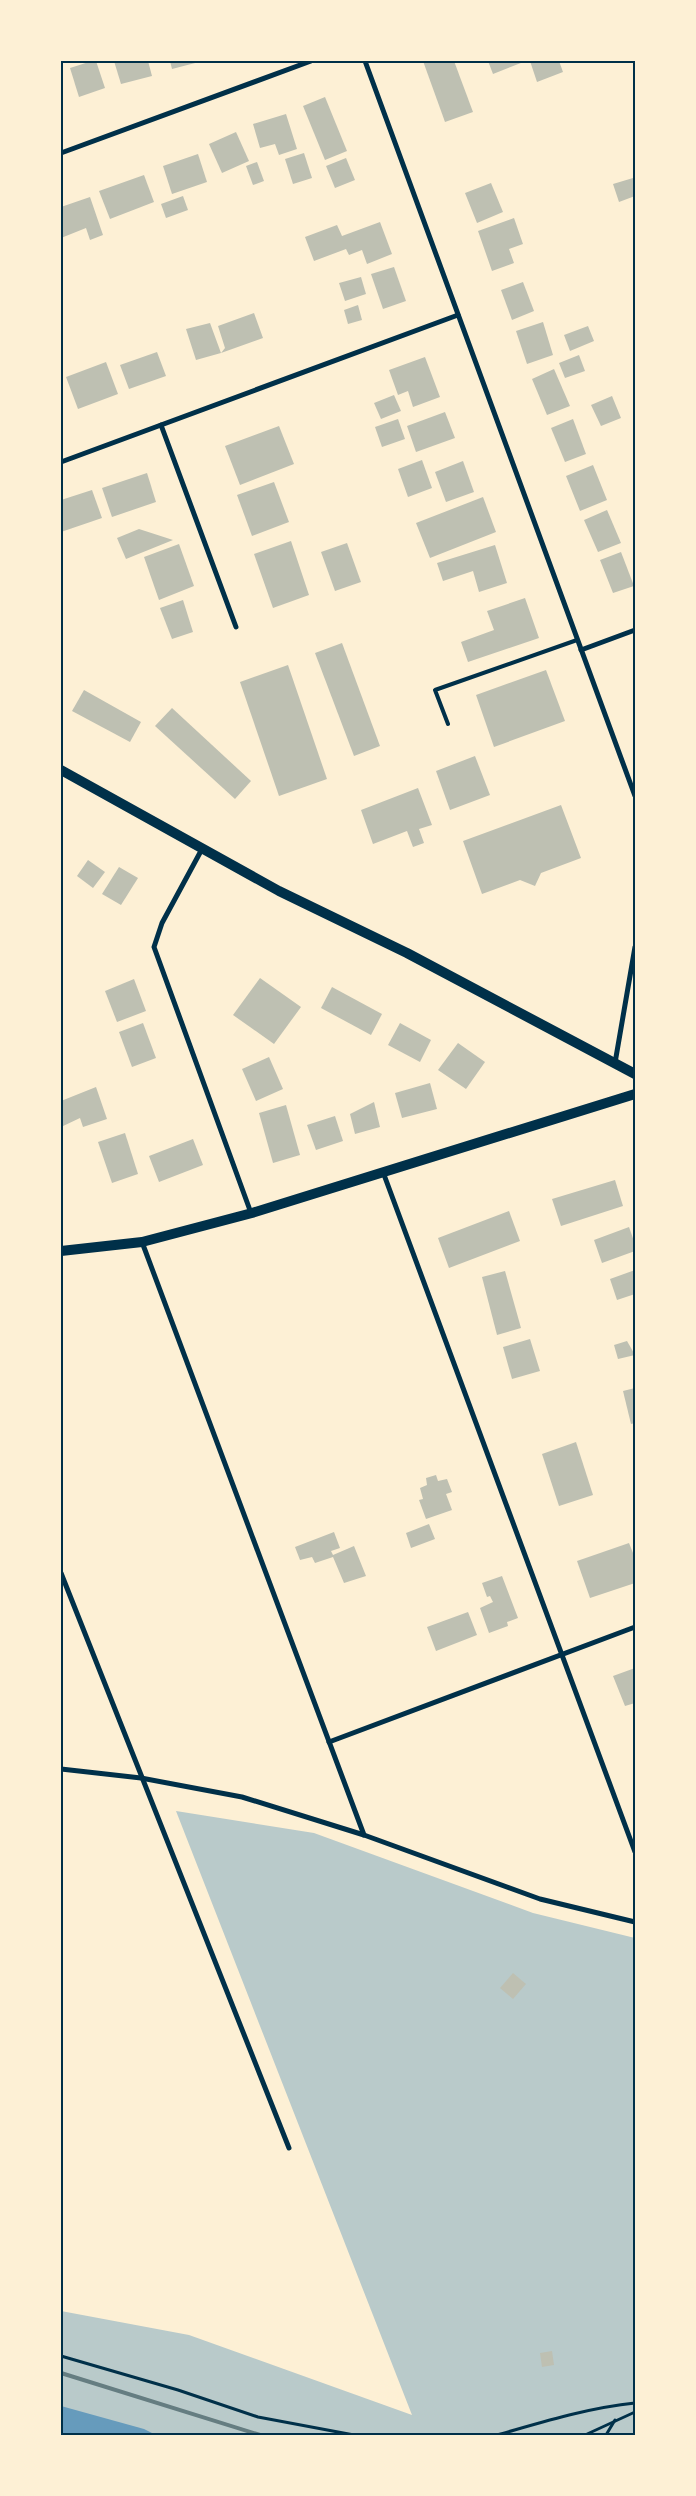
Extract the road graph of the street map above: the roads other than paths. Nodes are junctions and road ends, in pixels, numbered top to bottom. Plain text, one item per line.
1 (311, 61) edge
2 (365, 61) edge
3 (61, 153) edge
4 (458, 315) junction
5 (161, 425) junction
6 (61, 462) edge
7 (236, 627) dead end
8 (635, 630) edge
9 (577, 640) junction
10 (580, 650) junction
11 (448, 724) dead end
12 (61, 770) edge
13 (635, 796) edge
14 (202, 849) junction
15 (635, 947) edge
16 (615, 1063) junction
17 (635, 1074) edge
18 (635, 1094) edge
19 (383, 1172) junction
20 (252, 1214) junction
21 (142, 1242) junction
22 (61, 1251) edge
23 (61, 1573) edge
24 (635, 1627) edge
25 (562, 1654) junction
26 (329, 1742) junction
27 (61, 1769) edge
28 (141, 1778) junction
29 (364, 1835) junction
30 (635, 1852) edge
31 (635, 1922) edge
32 (288, 2148) dead end

1 - 3 street
2 - 4 street
4 - 5 street
4 - 9 street
5 - 6 street
5 - 7 street
8 - 10 street
9 - 10 street
9 - 11 lane
10 - 13 street
12 - 14 main road
14 - 16 main road
14 - 20 street
15 - 16 street
16 - 17 main road
18 - 19 main road
19 - 20 main road
19 - 25 street
20 - 21 main road
21 - 22 main road
21 - 26 street
23 - 28 street
24 - 25 street
25 - 26 street
25 - 30 street
26 - 29 street
27 - 28 street
28 - 29 street
28 - 32 street
29 - 31 street

